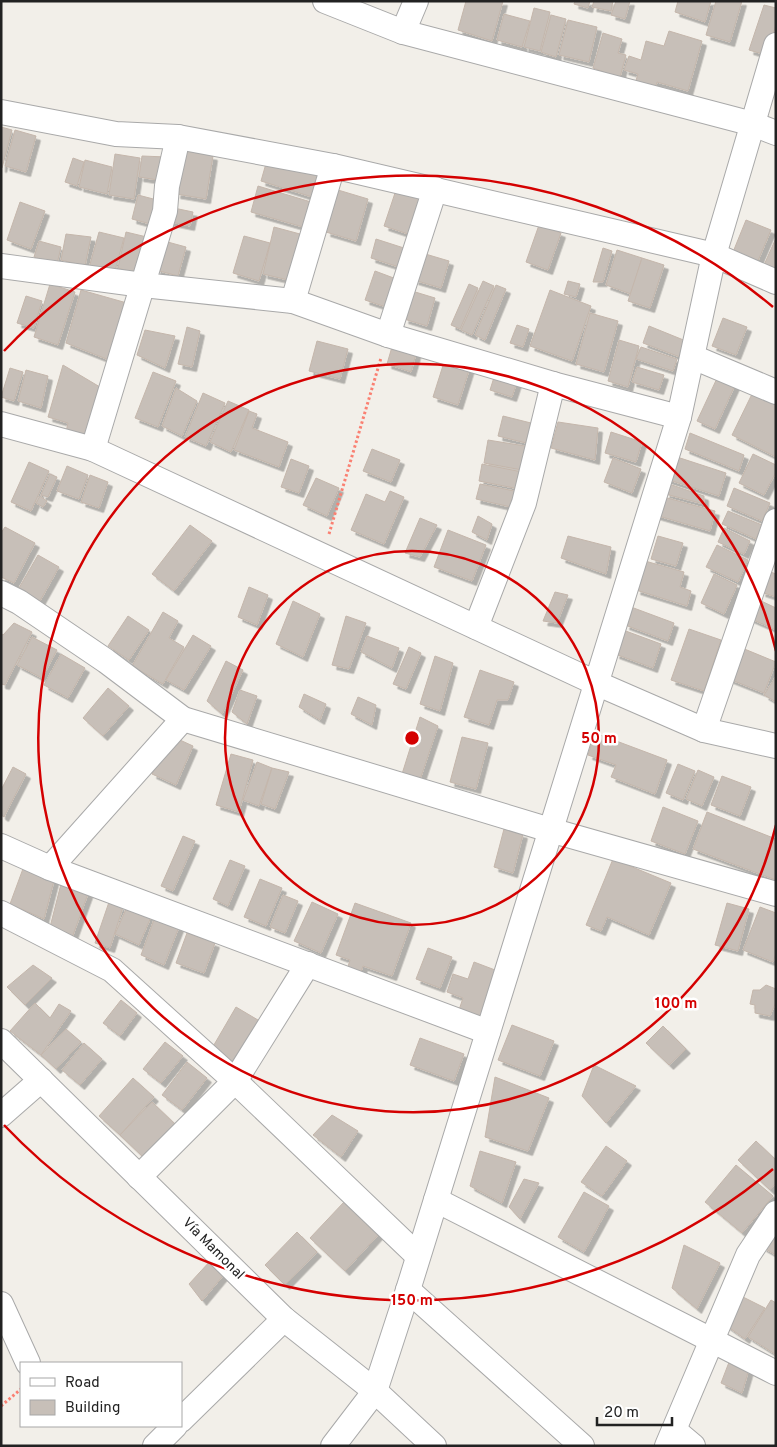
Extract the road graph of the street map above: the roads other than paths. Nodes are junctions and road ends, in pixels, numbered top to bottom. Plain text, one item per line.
1 (325, 1) edge
2 (416, 1) edge
3 (403, 32) junction
4 (776, 45) edge
5 (1, 112) edge
6 (752, 124) junction
7 (776, 133) edge
8 (178, 137) junction
9 (333, 166) junction
10 (435, 189) junction
11 (714, 255) junction
12 (1, 266) edge
13 (776, 282) edge
14 (143, 285) junction
15 (293, 301) junction
16 (388, 336) junction
17 (693, 357) junction
18 (553, 384) junction
19 (776, 392) edge
20 (679, 417) junction
21 (1, 424) edge
22 (93, 449) junction
23 (776, 521) edge
24 (1, 593) edge
25 (476, 627) junction
26 (596, 683) junction
27 (183, 719) junction
28 (704, 730) junction
29 (776, 746) edge
30 (550, 830) junction
31 (1, 846) edge
32 (50, 868) junction
33 (776, 894) edge
34 (1, 913) edge
35 (308, 964) junction
36 (488, 1032) junction
37 (1, 1041) edge
38 (41, 1080) junction
39 (235, 1081) junction
40 (1, 1115) edge
41 (139, 1177) junction
42 (436, 1200) junction
43 (776, 1213) edge
44 (418, 1256) junction
45 (408, 1290) junction
46 (1, 1304) edge
47 (284, 1319) junction
48 (712, 1341) junction
49 (28, 1362) edge
50 (776, 1373) edge
51 (375, 1391) junction
52 (182, 1419) edge
53 (174, 1427) edge
54 (670, 1438) edge
55 (155, 1446) edge
56 (333, 1446) edge
57 (434, 1446) edge
58 (582, 1446) edge
59 (693, 1446) edge

1 - 3 street
2 - 3 street
3 - 6 street
4 - 6 street
5 - 8 street
6 - 7 street
6 - 11 street
8 - 9 street
8 - 14 street
9 - 10 street
9 - 15 street
10 - 11 street
10 - 16 street
11 - 13 street
11 - 17 street
12 - 14 street
14 - 15 street
14 - 22 street
15 - 16 street
16 - 18 street
17 - 19 street
17 - 20 street
18 - 20 street
18 - 25 street
20 - 26 street
21 - 22 street
22 - 25 street
23 - 28 street
24 - 27 street
25 - 26 street
26 - 28 street
26 - 30 street
27 - 30 street
27 - 32 street
28 - 29 street
30 - 33 street
30 - 36 street
31 - 32 street
32 - 35 street
34 - 39 street
35 - 36 street
35 - 39 street
36 - 42 street
37 - 38 street, Vía Mamonal
38 - 40 street
38 - 41 street, Vía Mamonal
39 - 41 street
39 - 44 street
41 - 47 street, Vía Mamonal
42 - 44 street
42 - 48 street
43 - 48 street
44 - 45 street
45 - 51 street
45 - 58 street
46 - 49 street
47 - 51 street, Vía Mamonal
47 - 52 street
48 - 50 street
48 - 54 street
51 - 56 street
51 - 57 street, Vía Mamonal
53 - 55 street
54 - 59 street

